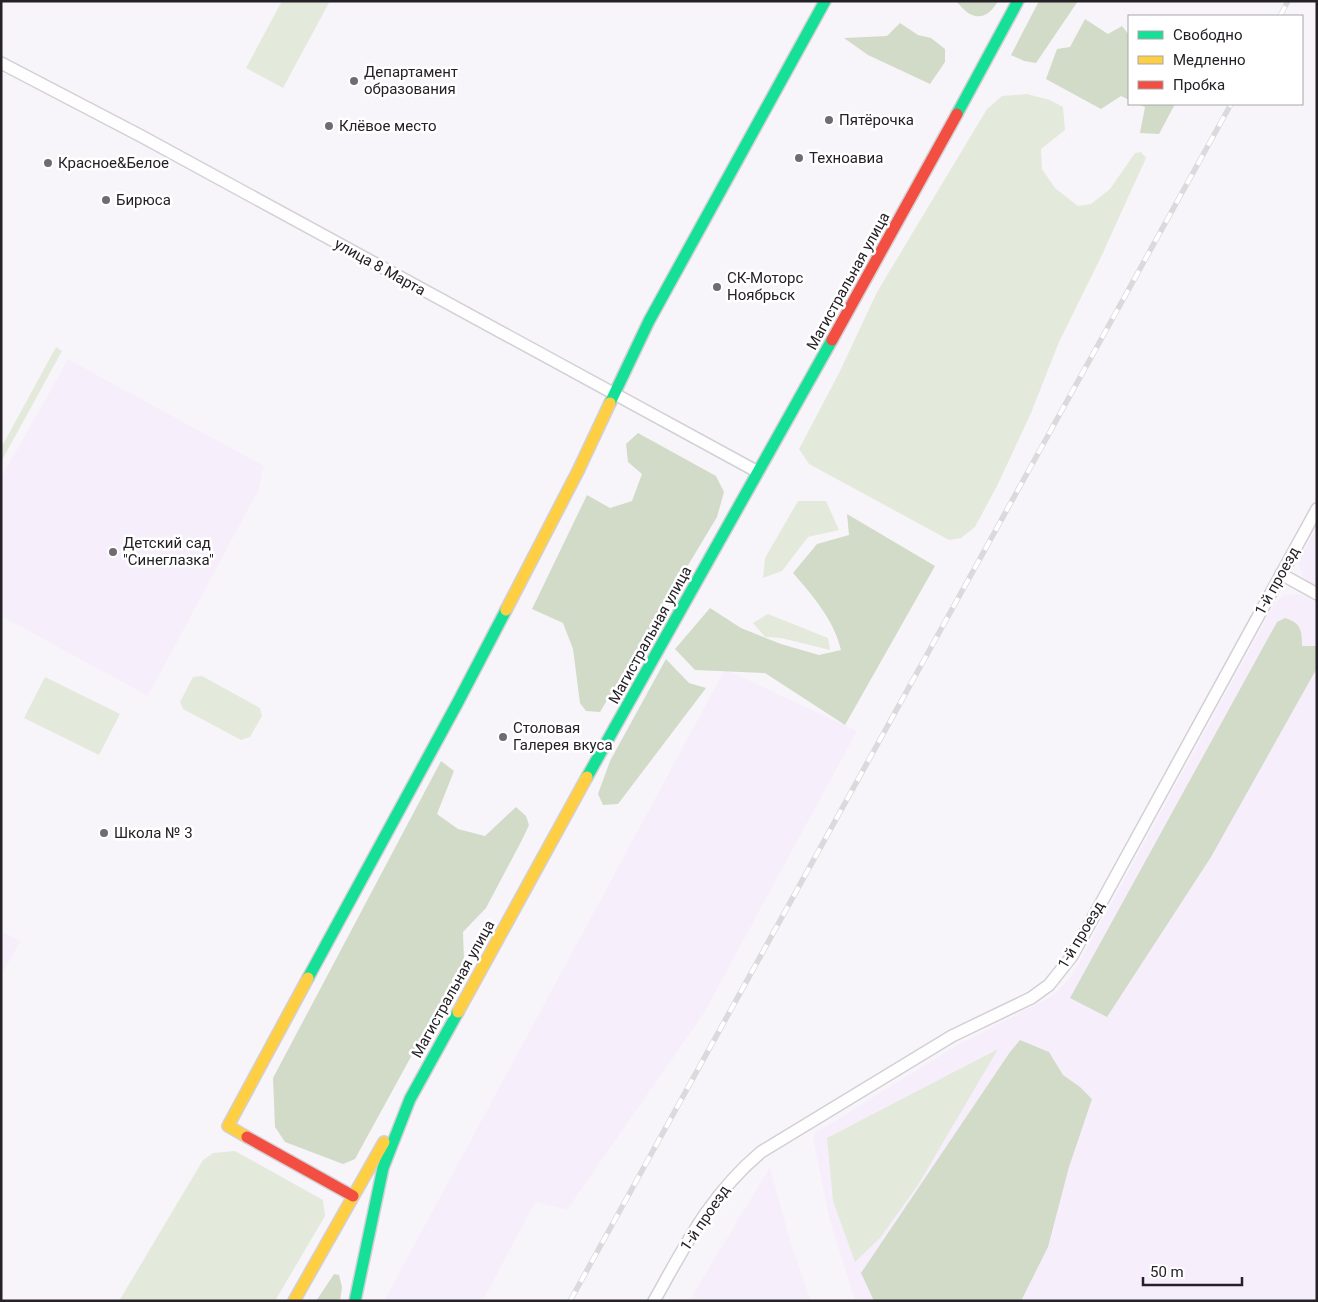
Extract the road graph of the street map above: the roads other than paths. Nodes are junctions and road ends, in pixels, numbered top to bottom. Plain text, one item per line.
1 (825, 1) edge
2 (1018, 1) edge
3 (1, 64) edge
4 (615, 395) junction
5 (758, 472) junction
6 (1317, 509) edge
7 (1281, 574) junction
8 (1317, 594) edge
9 (410, 1099) junction
10 (353, 1196) junction
11 (294, 1301) edge
12 (355, 1301) edge
13 (654, 1301) edge

1 - 4 main road
2 - 5 main road, Магистральная улица
3 - 4 street, улица 8 Марта
4 - 5 street, улица 8 Марта
4 - 10 main road
5 - 9 main road, Магистральная улица
6 - 7 street, 1-й проезд
7 - 8 street
7 - 13 street, 1-й проезд
9 - 10 main road
9 - 12 main road, Магистральная улица
10 - 11 main road

